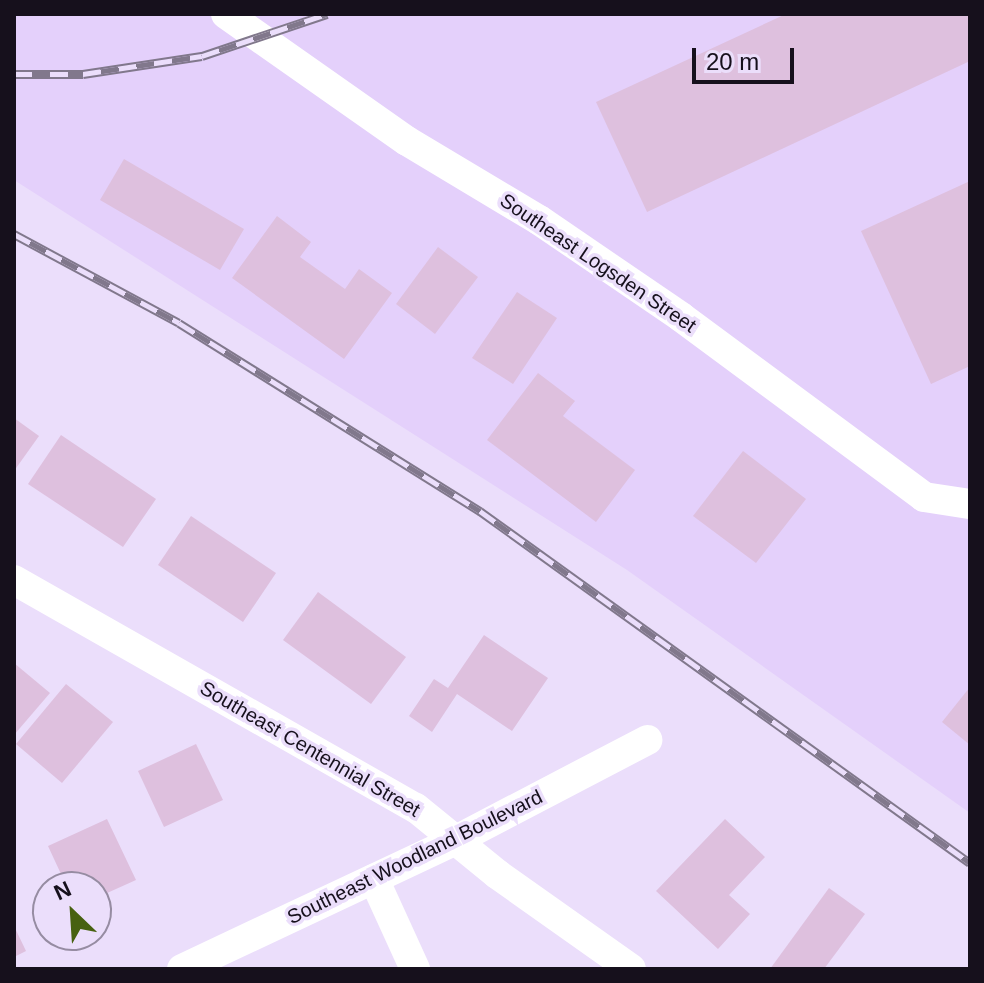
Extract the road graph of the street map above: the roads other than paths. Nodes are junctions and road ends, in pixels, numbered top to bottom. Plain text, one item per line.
1 (226, 14) edge
2 (970, 504) edge
3 (14, 580) edge
4 (647, 740) dead end
5 (456, 840) junction
6 (374, 879) junction
7 (182, 969) edge
8 (415, 969) edge
9 (631, 969) edge

1 - 2 street, Southeast Logsden Street
3 - 5 street, Southeast Centennial Street
4 - 5 street, Southeast Woodland Boulevard
5 - 6 street, Southeast Woodland Boulevard
5 - 9 street, Southeast Centennial Street
6 - 7 street, Southeast Woodland Boulevard
6 - 8 street

